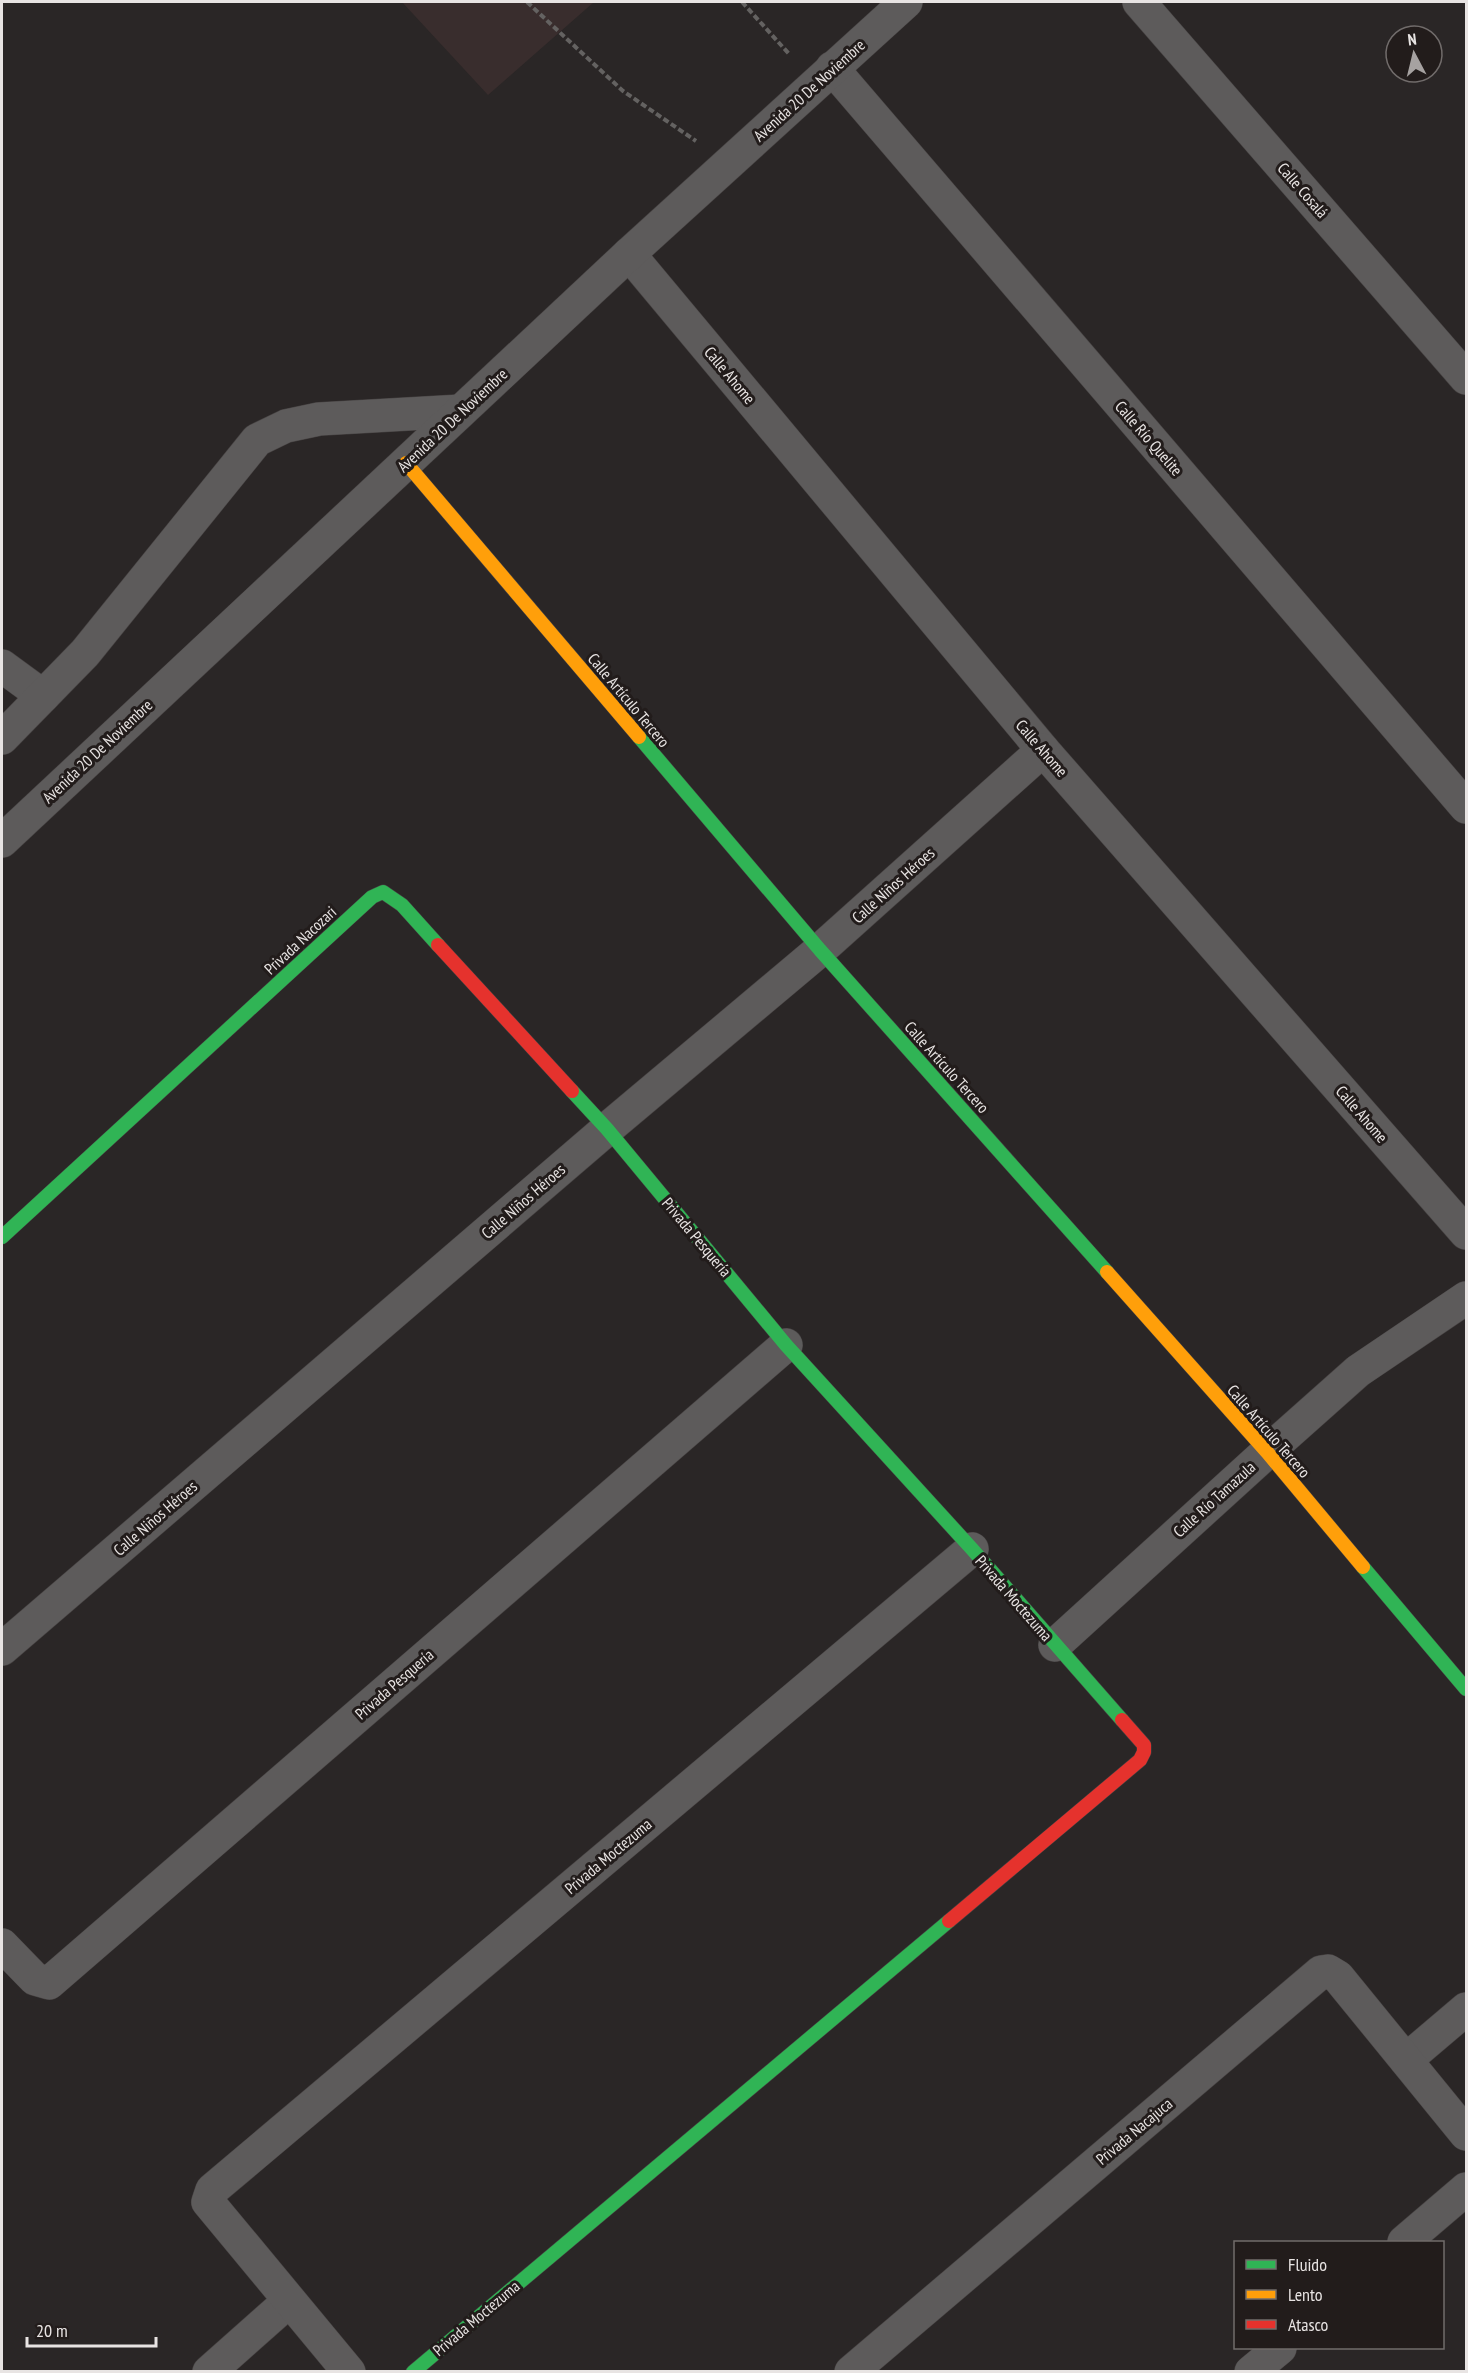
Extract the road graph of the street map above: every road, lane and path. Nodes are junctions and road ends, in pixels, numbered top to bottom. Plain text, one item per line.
1 (527, 2) edge
2 (742, 2) edge
3 (906, 2) edge
4 (1139, 2) edge
5 (823, 76) junction
6 (729, 164) junction
7 (629, 254) junction
8 (1467, 378) edge
9 (461, 411) junction
10 (406, 464) junction
11 (2, 666) edge
12 (43, 696) junction
13 (2, 738) edge
14 (1043, 750) junction
15 (1467, 807) edge
16 (2, 841) edge
17 (820, 950) junction
18 (607, 1129) junction
19 (1467, 1233) edge
20 (2, 1237) edge
21 (1467, 1298) edge
22 (786, 1345) junction
23 (1267, 1452) junction
24 (972, 1549) junction
25 (1055, 1645) junction
26 (2, 1649) edge
27 (1467, 1689) edge
28 (2, 1945) edge
29 (1467, 2009) edge
30 (1406, 2060) junction
31 (1467, 2134) edge
32 (1467, 2189) edge
33 (1405, 2241) edge
34 (289, 2301) junction
35 (1279, 2349) edge
36 (209, 2372) edge
37 (349, 2372) edge
38 (412, 2372) edge
39 (851, 2372) edge
40 (1251, 2372) edge

1 - 6 path
2 - 5 path
3 - 5 street, Avenida 20 De Noviembre
4 - 8 street, Calle Cosalá
5 - 6 street, Avenida 20 De Noviembre
5 - 15 street, Calle Río Quelite
6 - 7 street, Avenida 20 De Noviembre
7 - 9 street, Avenida 20 De Noviembre
7 - 14 street, Calle Ahome
9 - 10 street, Avenida 20 De Noviembre
9 - 12 street
10 - 16 street, Avenida 20 De Noviembre
10 - 17 street, Calle Artículo Tercero
11 - 12 street
12 - 13 street
14 - 17 street, Calle Niños Héroes
14 - 19 street, Calle Ahome
17 - 18 street, Calle Niños Héroes
17 - 23 street, Calle Artículo Tercero
18 - 20 street, Privada Nacozari
18 - 22 street, Privada Pesquería
18 - 26 street, Calle Niños Héroes
21 - 23 street, Calle Río Tamazula
22 - 24 street, Privada Pesquería
22 - 28 street, Privada Pesquería
23 - 25 street, Calle Río Tamazula
23 - 27 street, Calle Artículo Tercero
24 - 25 street, Privada Moctezuma
24 - 34 street, Privada Moctezuma
25 - 38 street, Privada Moctezuma
29 - 30 street
30 - 31 street, Privada Nacajuca
30 - 39 street, Privada Nacajuca
32 - 33 street
34 - 36 street
34 - 37 street, Privada Moctezuma
35 - 40 street

